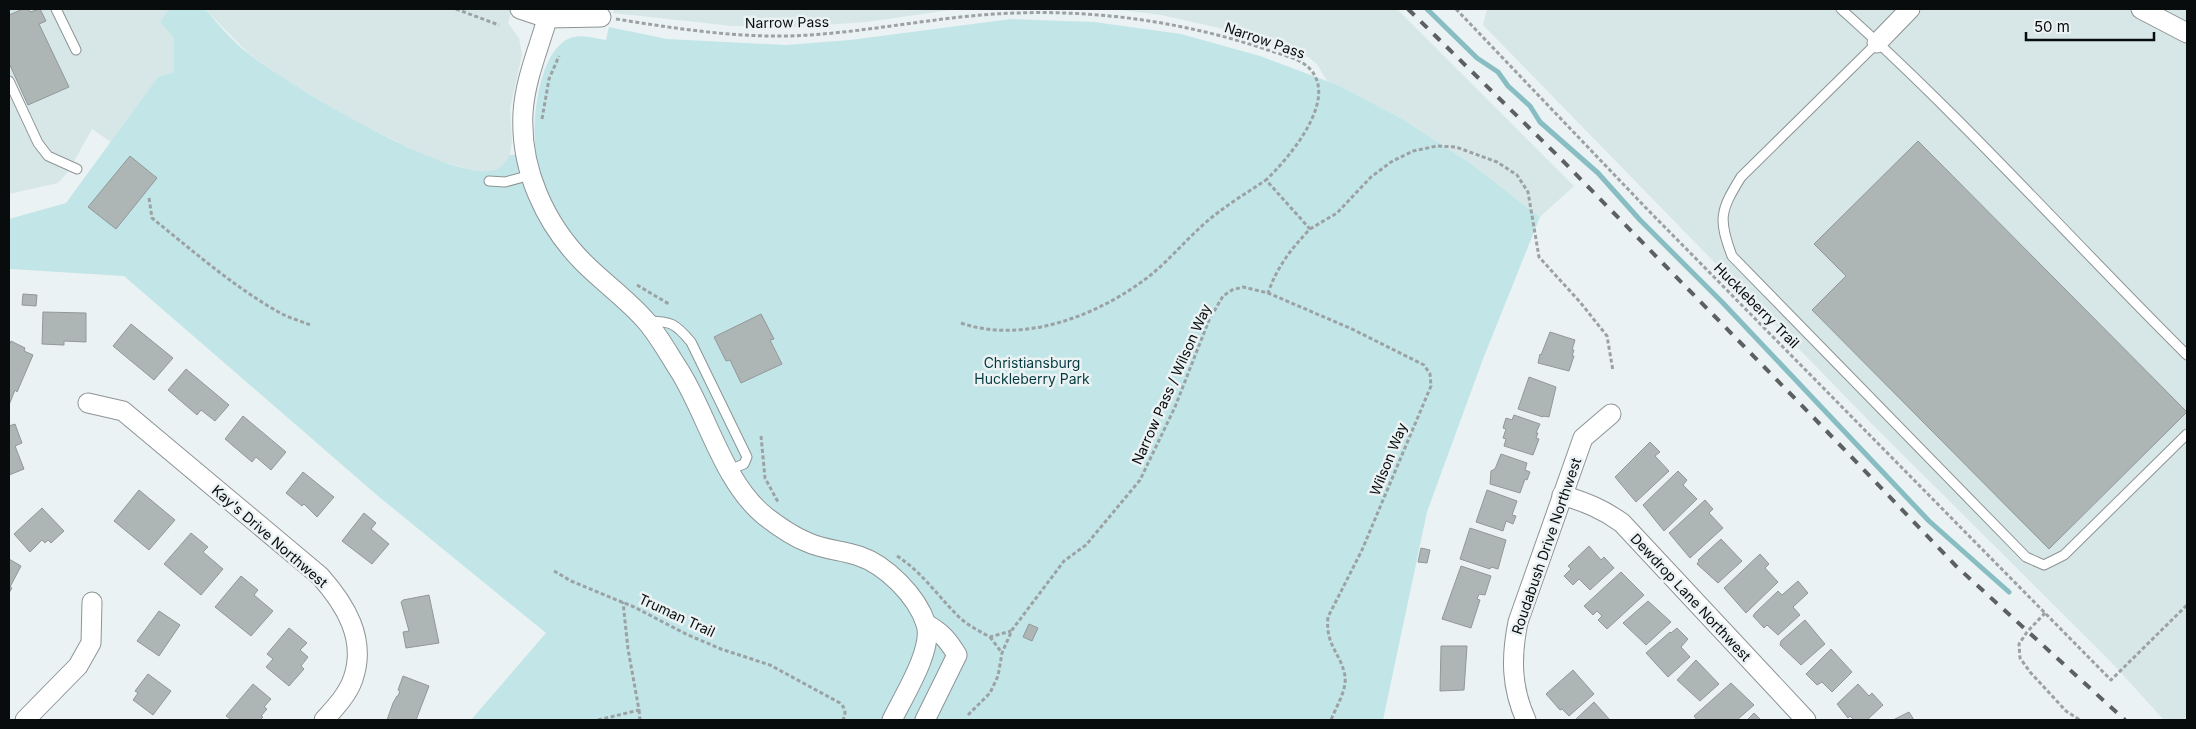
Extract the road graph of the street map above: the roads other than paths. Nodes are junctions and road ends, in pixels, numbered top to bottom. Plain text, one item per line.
1 (56, 9) edge
2 (520, 9) edge
3 (580, 9) edge
4 (1841, 9) edge
5 (1910, 9) edge
6 (2141, 9) edge
7 (549, 13) edge
8 (2187, 33) edge
9 (1877, 42) junction
10 (76, 50) dead end
11 (9, 81) edge
12 (76, 169) dead end
13 (531, 175) junction
14 (490, 181) dead end
15 (646, 321) junction
16 (2187, 355) edge
17 (88, 404) dead end
18 (1611, 414) dead end
19 (2187, 434) edge
20 (729, 470) junction
21 (1562, 495) junction
22 (92, 602) dead end
23 (926, 624) junction
24 (25, 720) edge
25 (324, 720) edge
26 (892, 720) edge
27 (925, 720) edge
28 (1526, 720) edge
29 (1806, 720) edge

1 - 10 lane
2 - 7 street
3 - 7 street
4 - 9 lane
5 - 9 street
6 - 8 street
7 - 13 street
9 - 16 lane
9 - 19 lane
11 - 12 lane
13 - 14 lane
13 - 15 street
15 - 20 street
15 - 20 lane
17 - 25 street, Kay's Drive Northwest
18 - 21 street, Roudabush Drive Northwest
20 - 23 street
21 - 28 street, Roudabush Drive Northwest
21 - 29 street, Dewdrop Lane Northwest
22 - 24 street
23 - 26 street
23 - 27 street

